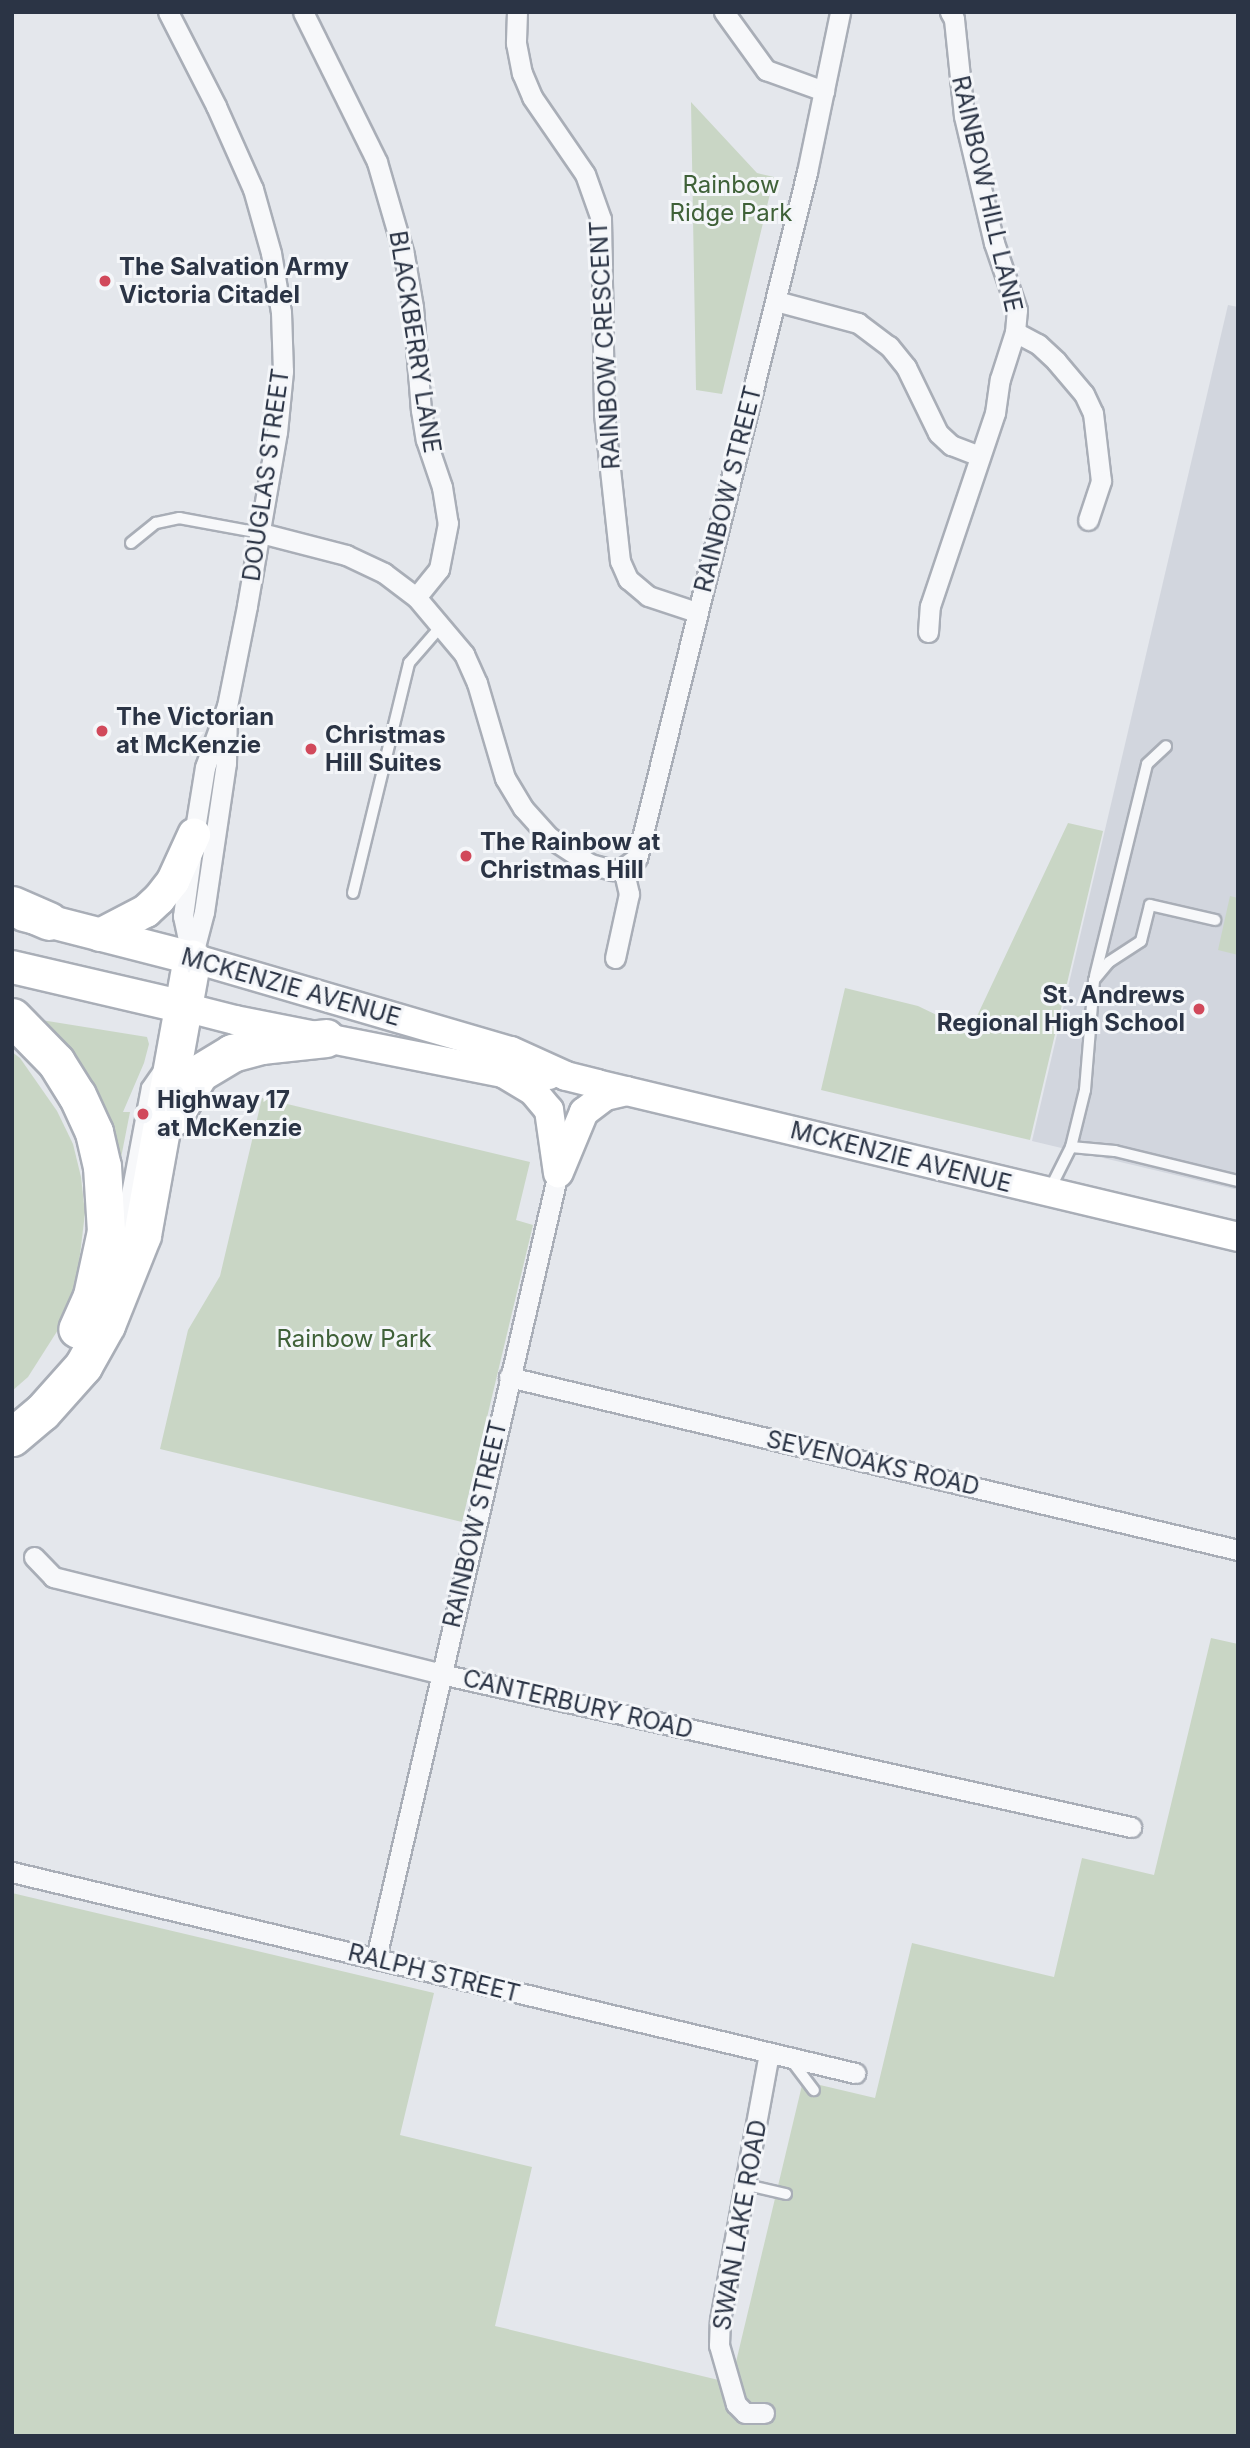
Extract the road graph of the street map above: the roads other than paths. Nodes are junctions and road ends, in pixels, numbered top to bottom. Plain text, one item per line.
1 (168, 12) edge
2 (303, 12) edge
3 (517, 12) edge
4 (724, 12) edge
5 (840, 12) edge
6 (950, 12) edge
7 (824, 91) junction
8 (776, 301) junction
9 (1015, 332) junction
10 (980, 456) junction
11 (1087, 520) dead end
12 (261, 533) junction
13 (131, 543) dead end
14 (416, 597) junction
15 (696, 612) junction
16 (442, 625) junction
17 (928, 632) dead end
18 (227, 706) junction
19 (1166, 746) dead end
20 (194, 835) junction
21 (623, 868) junction
22 (353, 893) dead end
23 (12, 905) edge
24 (12, 912) edge
25 (1215, 920) dead end
26 (49, 921) junction
27 (100, 935) junction
28 (192, 958) junction
29 (615, 958) dead end
30 (12, 967) edge
31 (1094, 980) junction
32 (12, 1017) edge
33 (181, 1024) junction
34 (326, 1038) junction
35 (503, 1073) junction
36 (566, 1076) junction
37 (625, 1091) junction
38 (160, 1139) junction
39 (1071, 1147) junction
40 (558, 1173) junction
41 (1238, 1181) edge
42 (1049, 1193) junction
43 (1238, 1237) edge
44 (132, 1260) junction
45 (509, 1377) junction
46 (12, 1405) edge
47 (12, 1437) edge
48 (1238, 1550) edge
49 (34, 1557) dead end
50 (441, 1674) junction
51 (1131, 1827) dead end
52 (12, 1872) edge
53 (376, 1958) junction
54 (769, 2054) junction
55 (790, 2059) junction
56 (855, 2073) dead end
57 (814, 2090) dead end
58 (747, 2185) junction
59 (786, 2194) dead end
60 (764, 2413) dead end

1 - 12 street, DOUGLAS STREET
2 - 14 street, BLACKBERRY LANE
3 - 15 street, RAINBOW CRESCENT
4 - 7 street
5 - 7 street, RAINBOW STREET
6 - 9 street, RAINBOW HILL LANE
7 - 8 street, RAINBOW STREET
8 - 10 street
8 - 15 street, RAINBOW STREET
9 - 10 street, RAINBOW HILL LANE
9 - 11 street
10 - 17 street, RAINBOW HILL LANE
12 - 13 lane
12 - 14 street
12 - 18 street, DOUGLAS STREET
14 - 16 street
15 - 21 street, RAINBOW STREET
16 - 21 street
16 - 22 lane
18 - 20 street, DOUGLAS STREET
18 - 28 street, DOUGLAS STREET
19 - 31 lane
20 - 27 main road
20 - 28 street, DOUGLAS STREET
21 - 29 street
23 - 26 highway
24 - 26 main road, MCKENZIE AVENUE
25 - 31 lane
26 - 27 main road, MCKENZIE AVENUE
27 - 28 main road, MCKENZIE AVENUE
28 - 33 highway
28 - 36 main road, MCKENZIE AVENUE
30 - 33 main road, MCKENZIE AVENUE
31 - 39 lane
32 - 46 highway
33 - 34 main road, MCKENZIE AVENUE
33 - 38 highway
33 - 44 lane
34 - 35 main road, MCKENZIE AVENUE
34 - 38 highway
35 - 36 main road, MCKENZIE AVENUE
35 - 40 main road
36 - 37 main road, MCKENZIE AVENUE
37 - 40 main road
37 - 42 main road, MCKENZIE AVENUE
38 - 44 highway
39 - 41 lane
39 - 42 lane
40 - 45 street, RAINBOW STREET
42 - 43 main road, MCKENZIE AVENUE
44 - 47 highway
45 - 48 street, SEVENOAKS ROAD
45 - 50 street, RAINBOW STREET
49 - 50 street, CANTERBURY ROAD
50 - 51 street, CANTERBURY ROAD
50 - 53 street, RAINBOW STREET
52 - 53 street, RALPH STREET
53 - 54 street, RALPH STREET
54 - 55 street, RALPH STREET
54 - 58 street, SWAN LAKE ROAD
55 - 56 street, RALPH STREET
55 - 57 lane
58 - 59 lane
58 - 60 street, SWAN LAKE ROAD

